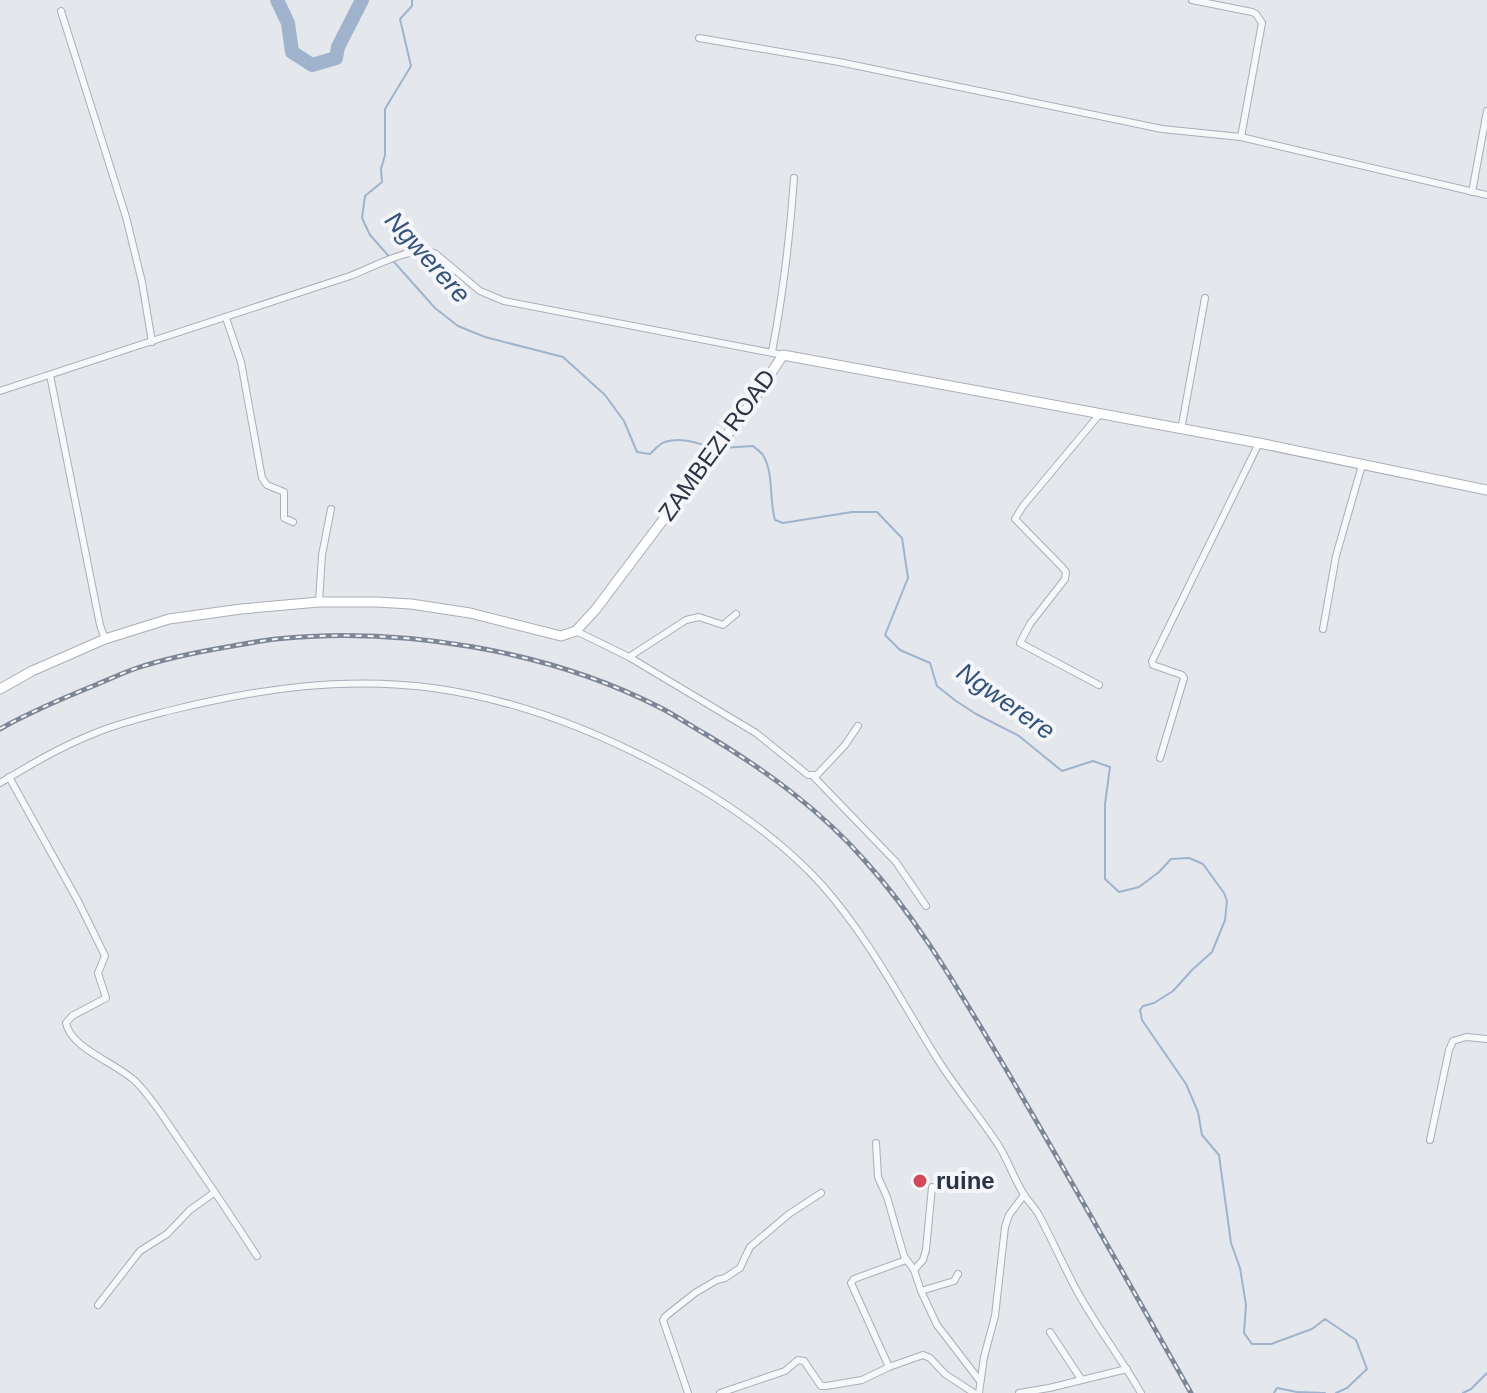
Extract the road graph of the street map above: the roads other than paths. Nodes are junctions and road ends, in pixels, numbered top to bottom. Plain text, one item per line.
1 (1192, 0) edge
2 (61, 11) dead end
3 (699, 38) dead end
4 (1487, 111) edge
5 (1241, 137) junction
6 (794, 178) dead end
7 (1472, 192) junction
8 (1487, 195) edge
9 (1205, 298) dead end
10 (226, 318) junction
11 (152, 342) junction
12 (778, 353) junction
13 (50, 375) junction
14 (0, 391) edge
15 (1099, 415) junction
16 (1181, 430) junction
17 (1259, 443) junction
18 (1362, 465) junction
19 (1487, 490) edge
20 (331, 509) dead end
21 (293, 522) dead end
22 (319, 602) junction
23 (736, 614) dead end
24 (1323, 629) dead end
25 (576, 631) junction
26 (105, 639) junction
27 (629, 657) junction
28 (1099, 685) dead end
29 (0, 688) edge
30 (858, 726) dead end
31 (1160, 758) dead end
32 (813, 776) junction
33 (9, 777) junction
34 (0, 783) edge
35 (926, 906) dead end
36 (1487, 1039) edge
37 (1430, 1140) dead end
38 (876, 1143) dead end
39 (932, 1187) dead end
40 (215, 1192) junction
41 (821, 1193) dead end
42 (1024, 1195) junction
43 (257, 1256) dead end
44 (906, 1260) junction
45 (914, 1270) junction
46 (958, 1274) dead end
47 (921, 1291) junction
48 (98, 1305) dead end
49 (1050, 1332) dead end
50 (889, 1367) junction
51 (1127, 1369) junction
52 (1081, 1379) junction
53 (980, 1381) junction
54 (688, 1393) edge
55 (720, 1393) edge
56 (977, 1393) edge
57 (1019, 1393) edge
58 (1141, 1393) edge

1 - 5 street
2 - 11 street
3 - 5 street
4 - 7 street
5 - 7 street
6 - 12 street
7 - 8 street
9 - 16 street
10 - 11 street
10 - 12 street
10 - 21 street
11 - 13 street
12 - 15 main road, ZAMBEZI ROAD
12 - 25 main road, ZAMBEZI ROAD
13 - 14 street
13 - 26 street
15 - 16 main road, ZAMBEZI ROAD
15 - 28 street
16 - 17 main road, ZAMBEZI ROAD
17 - 18 main road, ZAMBEZI ROAD
17 - 31 street
18 - 19 main road, ZAMBEZI ROAD
18 - 24 street
20 - 22 street
22 - 25 main road
22 - 26 main road
23 - 27 street
25 - 27 street
26 - 29 main road
27 - 32 street
30 - 32 street
32 - 35 street
33 - 34 street
33 - 40 street
33 - 42 street
36 - 37 street
38 - 44 street
39 - 45 street
40 - 43 street
40 - 48 street
41 - 54 street
42 - 51 street
42 - 53 street
44 - 45 street
44 - 50 street
45 - 47 street
46 - 47 street
47 - 53 street
49 - 52 street
50 - 55 street
50 - 56 street
51 - 52 street
51 - 58 street
52 - 57 street
53 - 56 street

